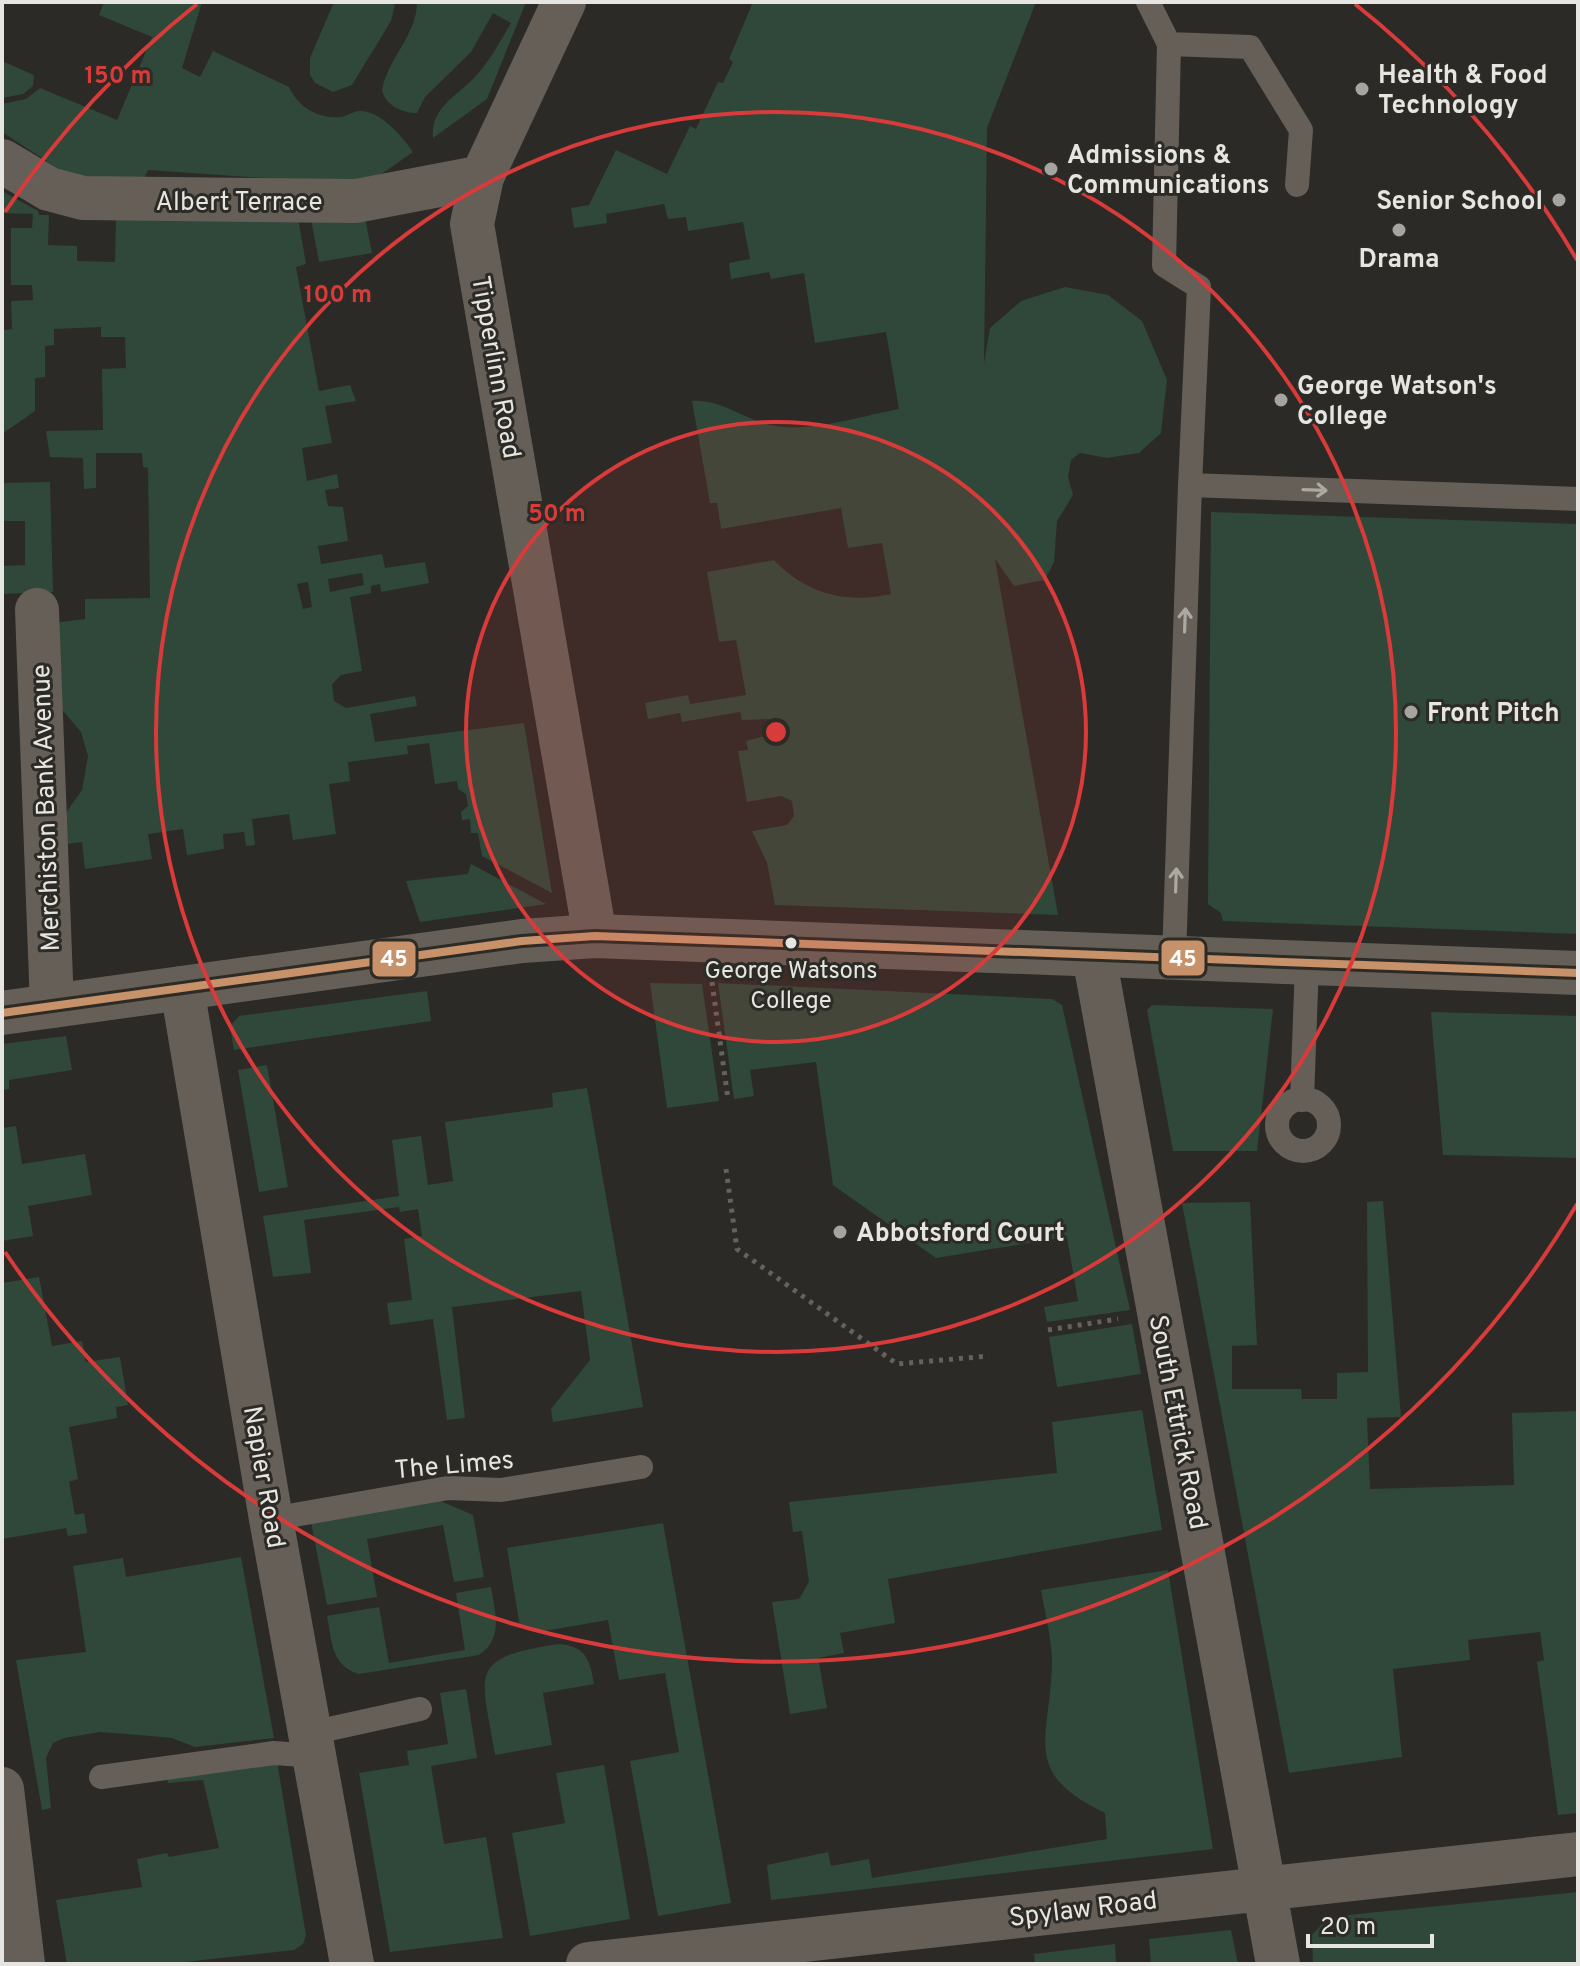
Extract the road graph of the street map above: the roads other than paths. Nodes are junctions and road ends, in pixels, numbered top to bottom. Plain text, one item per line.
1 (564, 2) edge
2 (1148, 2) edge
3 (1169, 44) junction
4 (2, 161) edge
5 (482, 177) junction
6 (1297, 185) dead end
7 (1190, 485) junction
8 (1578, 499) edge
9 (37, 610) dead end
10 (595, 936) junction
11 (1094, 956) junction
12 (1174, 958) junction
13 (1307, 963) junction
14 (1578, 973) edge
15 (182, 988) junction
16 (52, 1006) junction
17 (2, 1013) edge
18 (1302, 1100) dead end
19 (641, 1467) dead end
20 (271, 1519) junction
21 (420, 1709) dead end
22 (314, 1744) junction
23 (101, 1777) dead end
24 (2, 1789) edge
25 (1578, 1854) edge
26 (1264, 1888) junction
27 (23, 1964) edge
28 (352, 1964) edge
29 (588, 1964) edge
30 (1278, 1964) edge

1 - 5 street, Tipperlinn Road
2 - 3 lane
3 - 6 lane
3 - 7 lane
4 - 5 street, Albert Terrace
5 - 10 street, Tipperlinn Road
7 -> 8 lane
12 -> 7 lane
9 - 16 street, Merchiston Bank Avenue
10 - 11 street
10 - 15 street
11 - 12 street
11 - 26 street, South Ettrick Road
12 - 13 street
13 - 14 street
13 - 18 lane
15 - 16 street
15 - 20 street, Napier Road
16 - 17 street
19 - 20 lane, The Limes
20 - 22 street, Napier Road
21 - 22 lane
22 - 23 lane
22 - 28 street, Napier Road
24 - 27 street
25 - 26 street, Spylaw Road
26 - 29 street, Spylaw Road
26 - 30 street, South Ettrick Road

